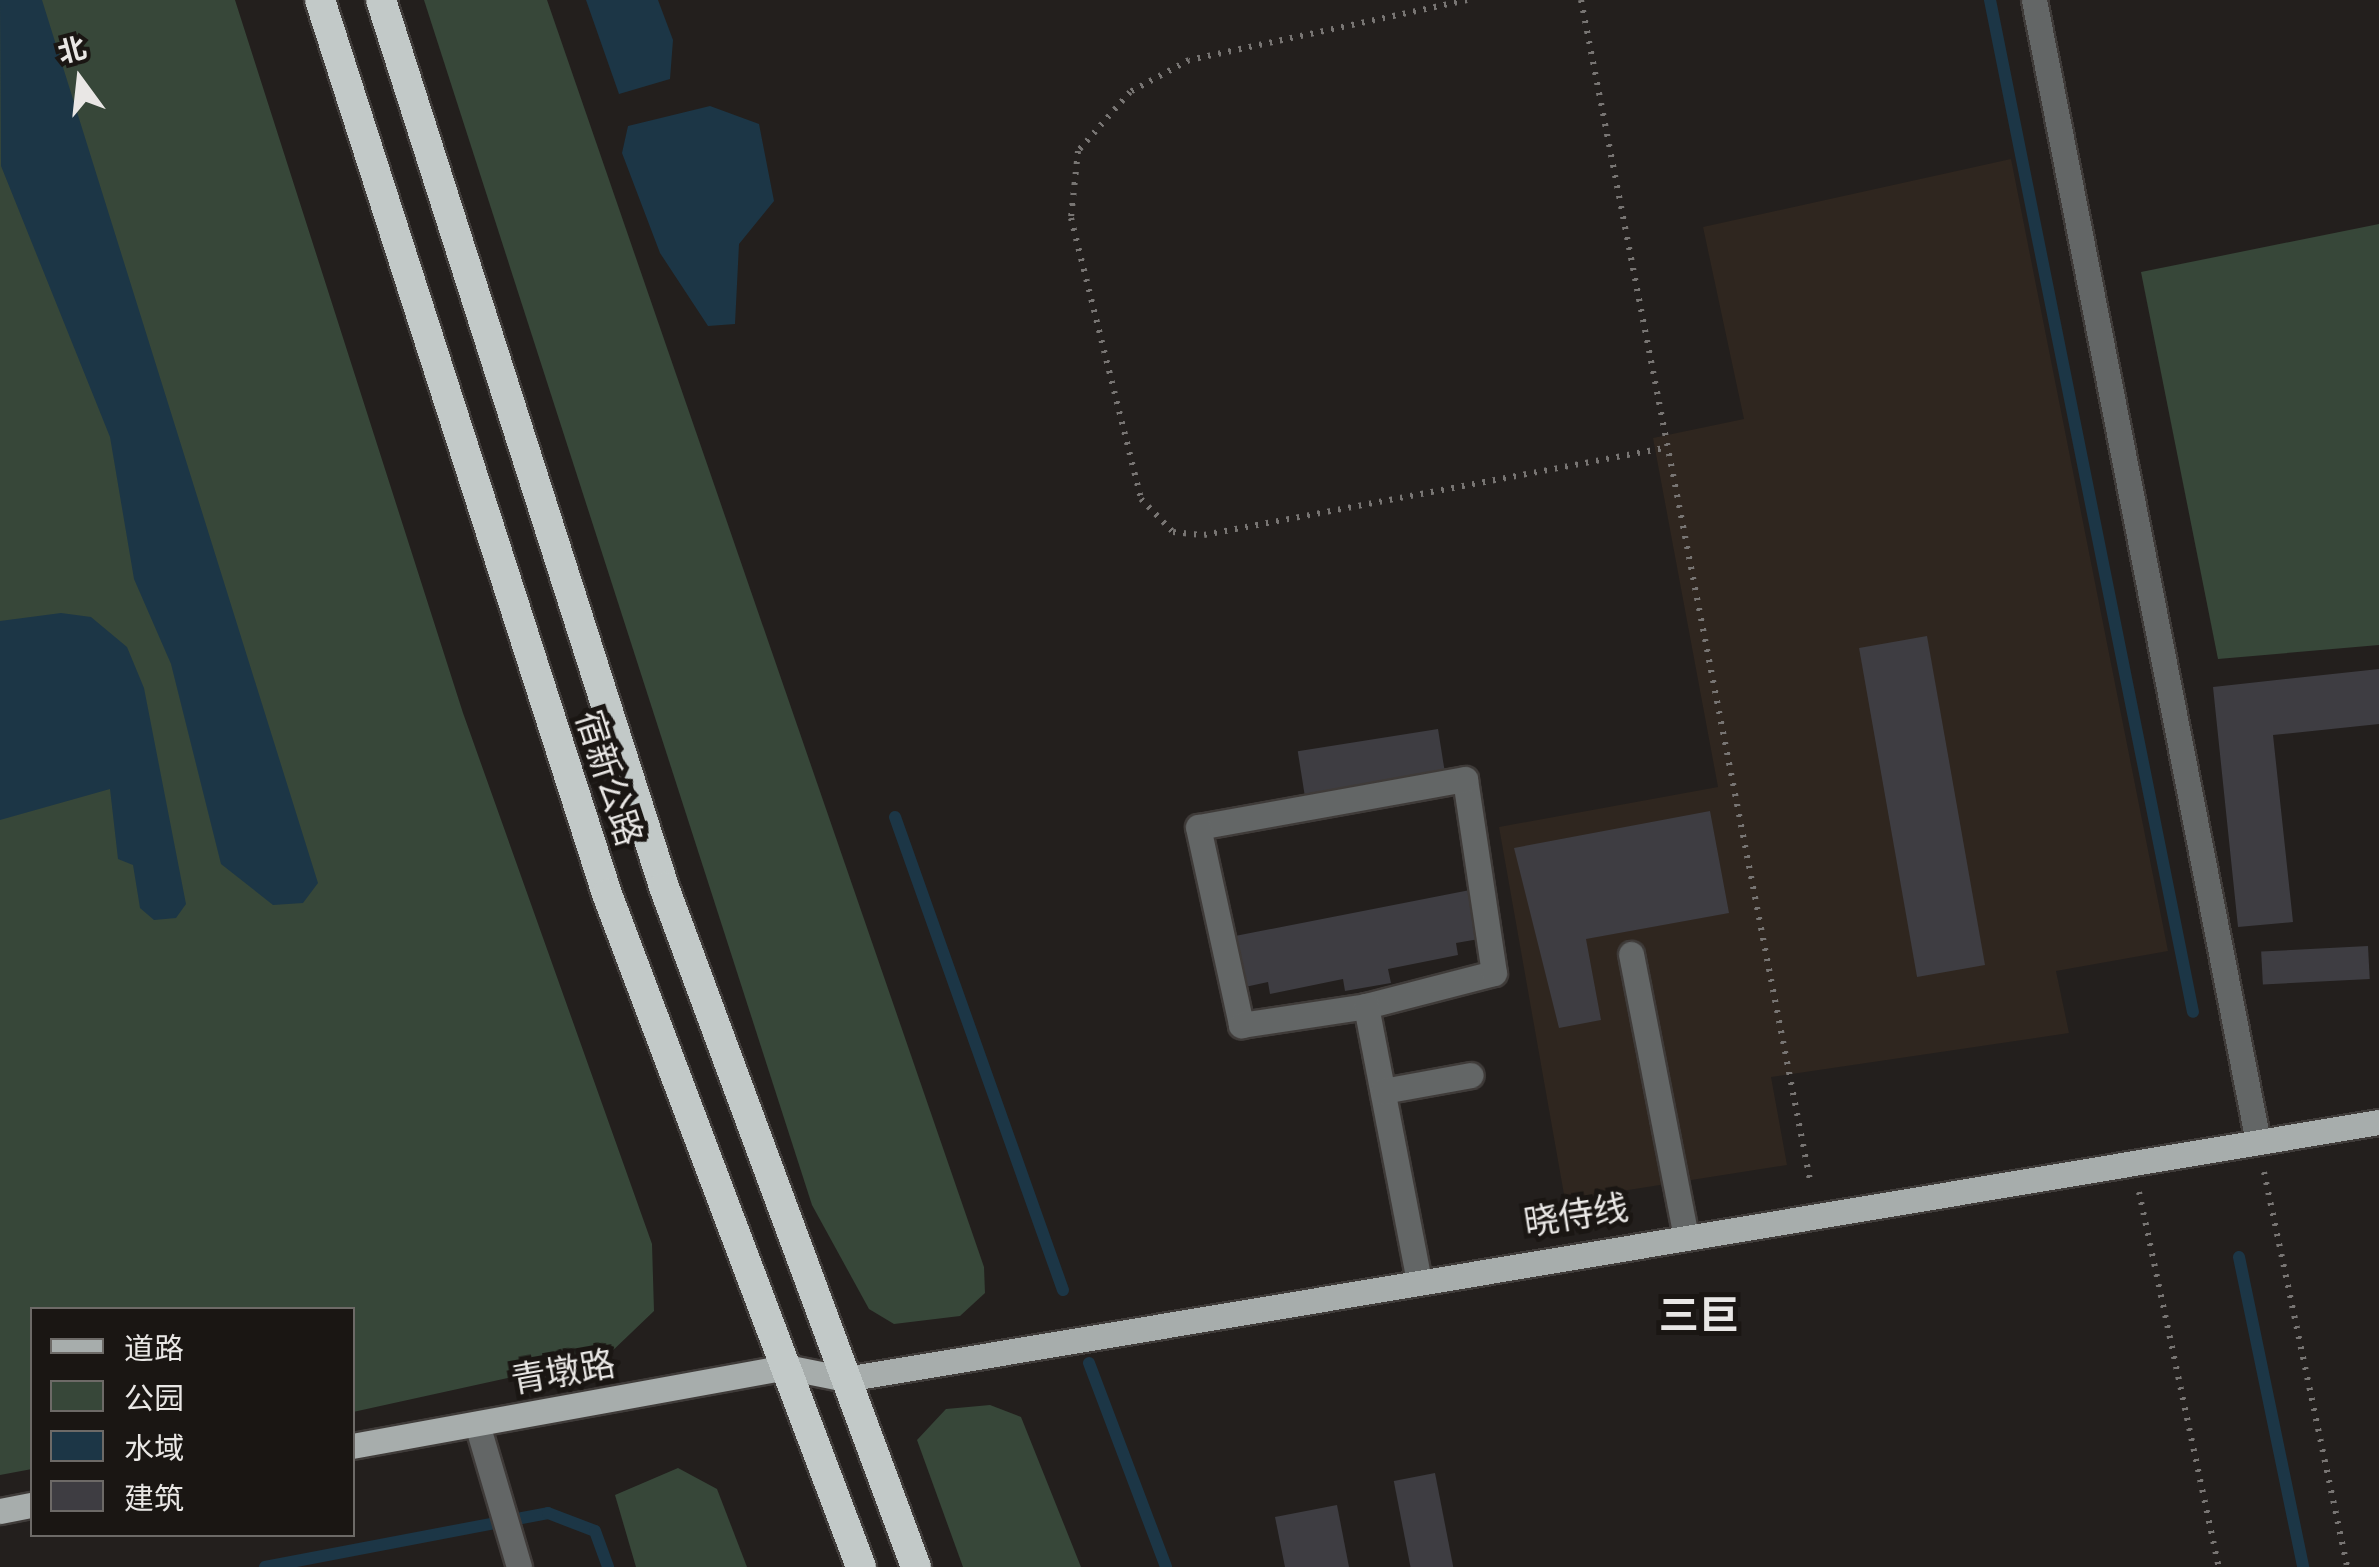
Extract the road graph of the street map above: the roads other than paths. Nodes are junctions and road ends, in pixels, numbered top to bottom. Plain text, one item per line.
1 (320, 0) edge
2 (381, 0) edge
3 (2034, 0) edge
4 (1631, 954) dead end
5 (1366, 1006) junction
6 (1470, 1075) dead end
7 (1382, 1092) junction
8 (2379, 1122) edge
9 (2258, 1142) junction
10 (1685, 1232) junction
11 (1418, 1276) junction
12 (786, 1367) junction
13 (846, 1378) junction
14 (477, 1424) junction
15 (355, 1445) edge
16 (30, 1505) edge
17 (0, 1511) edge
18 (519, 1567) edge
19 (860, 1567) edge
20 (916, 1567) edge

1 - 12 highway, 宿新公路
2 - 13 highway, 宿新公路
3 - 9 street
4 - 10 street
5 - 5 street
5 - 7 street
6 - 7 street
7 - 11 street
8 - 9 main road, 晓侍线
9 - 10 main road, 晓侍线
10 - 11 main road, 晓侍线
11 - 13 main road, 晓侍线
12 - 13 main road, 晓侍线
12 - 14 main road, 青墩路
12 - 19 highway, 宿新公路
13 - 20 highway, 宿新公路
14 - 15 main road, 青墩路
14 - 18 street
16 - 17 main road

